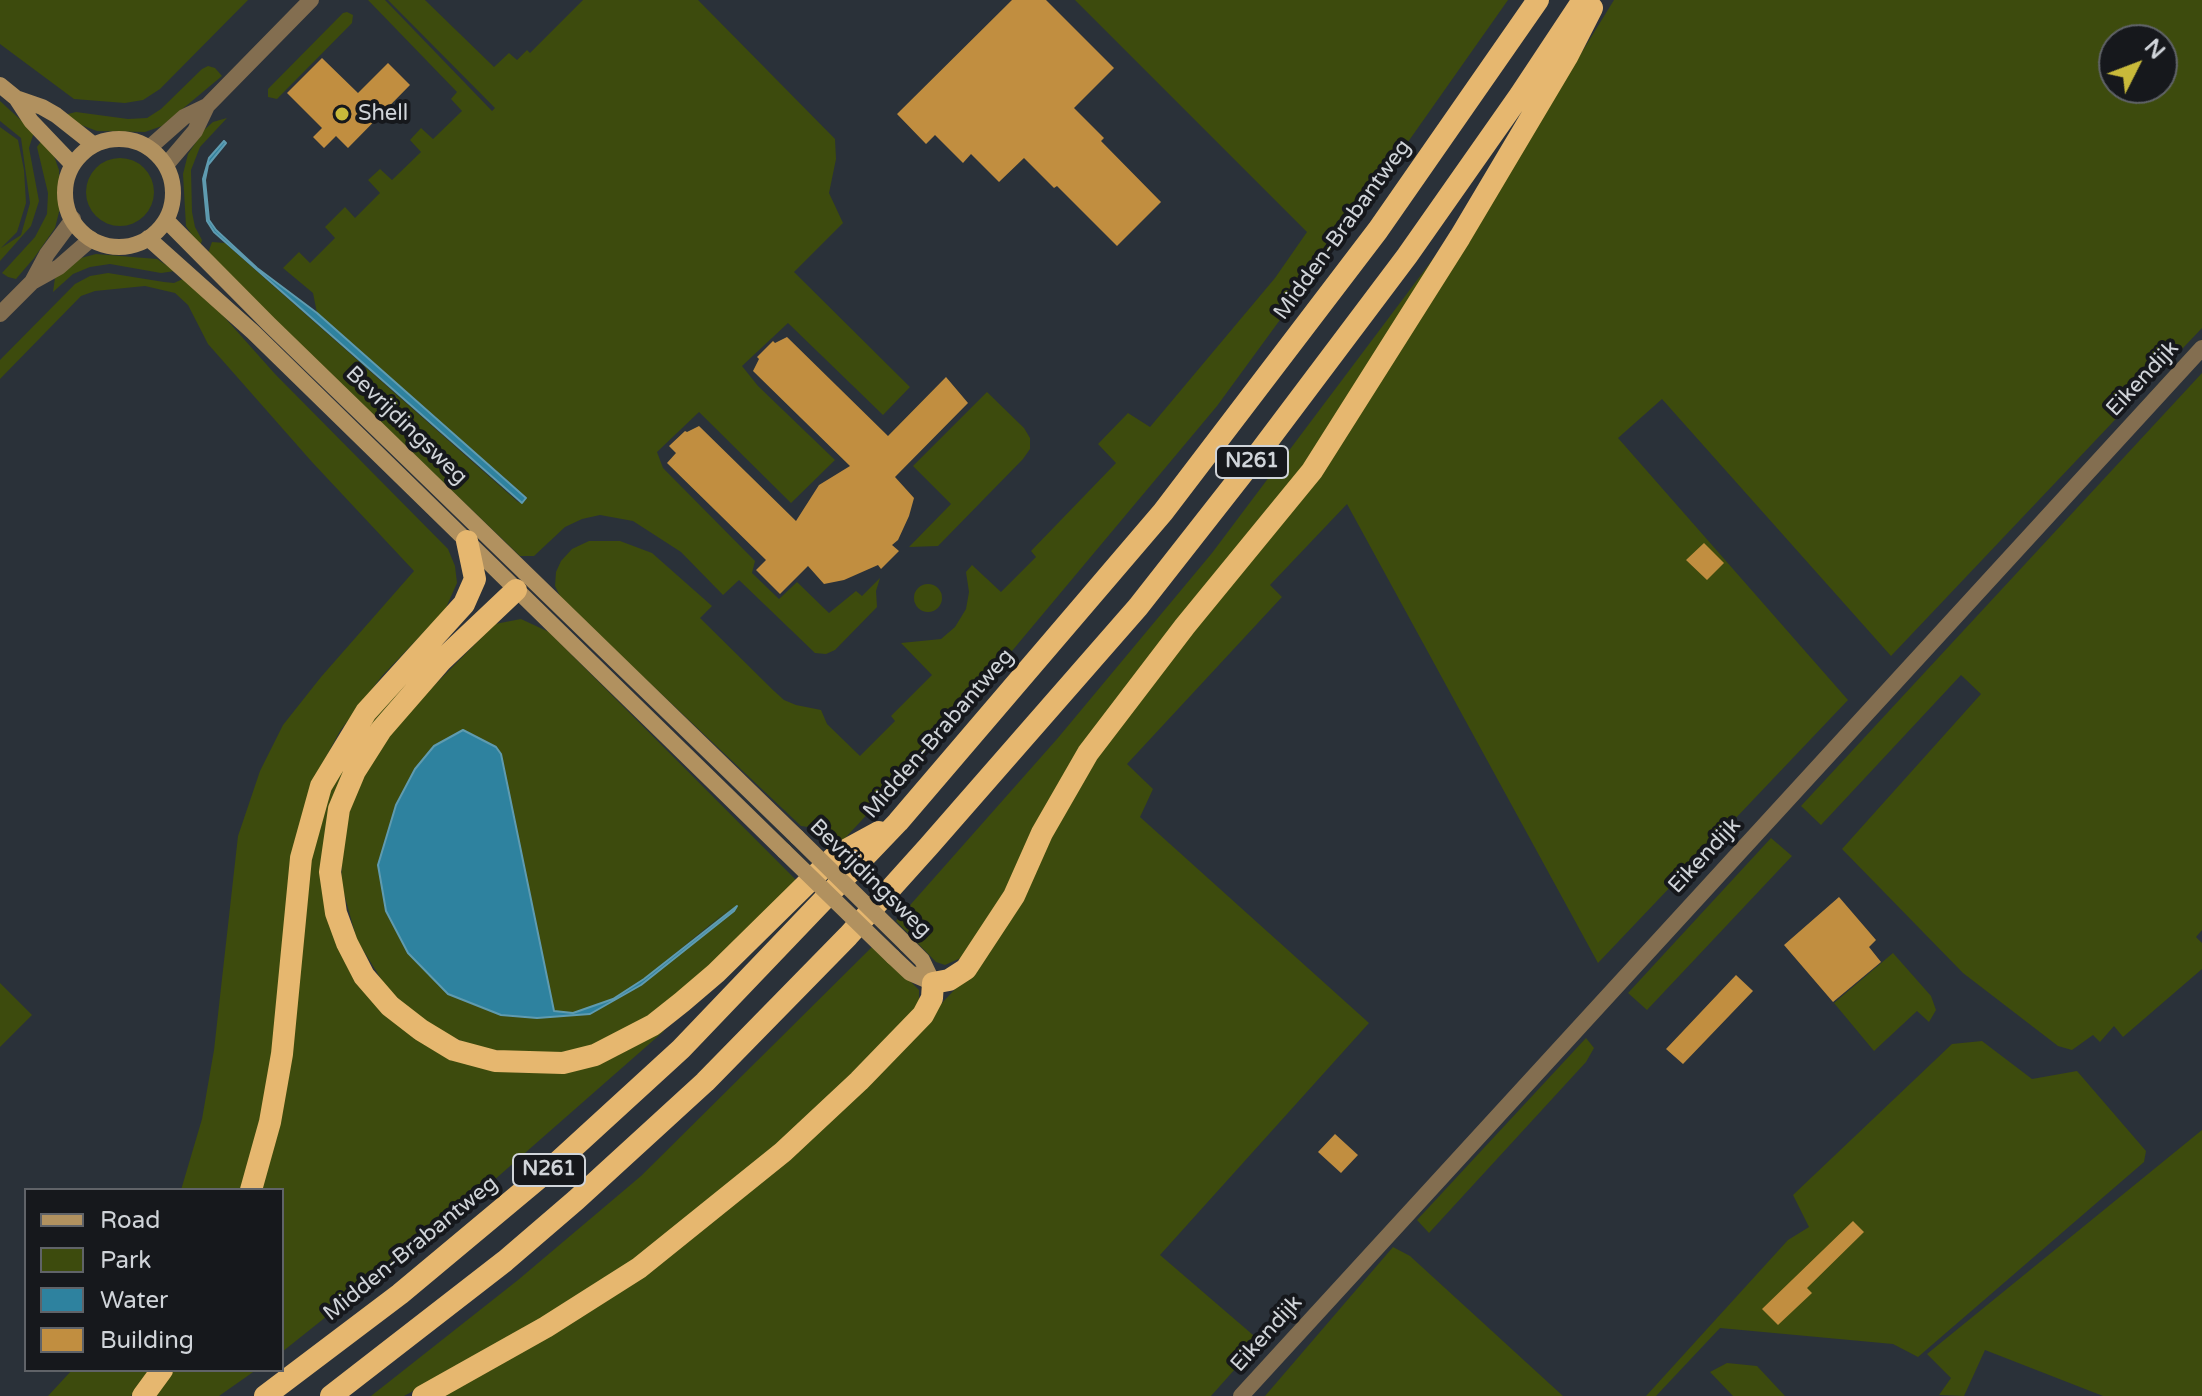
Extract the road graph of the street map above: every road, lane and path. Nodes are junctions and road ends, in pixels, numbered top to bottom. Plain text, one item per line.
1 (311, 0) edge
2 (1538, 0) edge
3 (1583, 0) edge
4 (1596, 0) edge
5 (0, 85) edge
6 (16, 98) junction
7 (207, 106) junction
8 (94, 145) junction
9 (149, 148) junction
10 (73, 165) junction
11 (166, 165) junction
12 (73, 219) junction
13 (166, 220) junction
14 (148, 238) junction
15 (91, 239) junction
16 (32, 282) junction
17 (0, 314) edge
18 (2202, 348) edge
19 (467, 541) junction
20 (516, 590) junction
21 (898, 822) junction
22 (933, 983) junction
23 (252, 1188) edge
24 (161, 1372) edge
25 (143, 1396) edge
26 (265, 1396) edge
27 (331, 1396) edge
28 (423, 1396) edge
29 (1241, 1396) edge

1 - 7 street
2 - 21 highway, Midden-Brabantweg / N261
3 - 27 highway, N261
4 - 22 highway, N261
5 - 6 main road
6 - 8 main road
6 - 10 main road
7 - 9 street
7 - 11 street
8 - 9 main road
8 - 10 main road
9 - 11 main road
10 - 12 main road
11 - 13 main road
12 - 15 main road
12 - 16 street
13 - 14 main road
13 - 22 main road, Bevrijdingsweg, bridge
14 - 15 main road
14 - 19 main road, Bevrijdingsweg
15 - 16 street
16 - 17 street
18 - 29 street, Eikendijk
19 - 20 main road, Bevrijdingsweg
19 - 23 highway
20 - 21 highway, N261
20 - 22 main road, Bevrijdingsweg, bridge
21 - 26 highway, Midden-Brabantweg / N261
22 - 28 highway
24 - 25 highway

